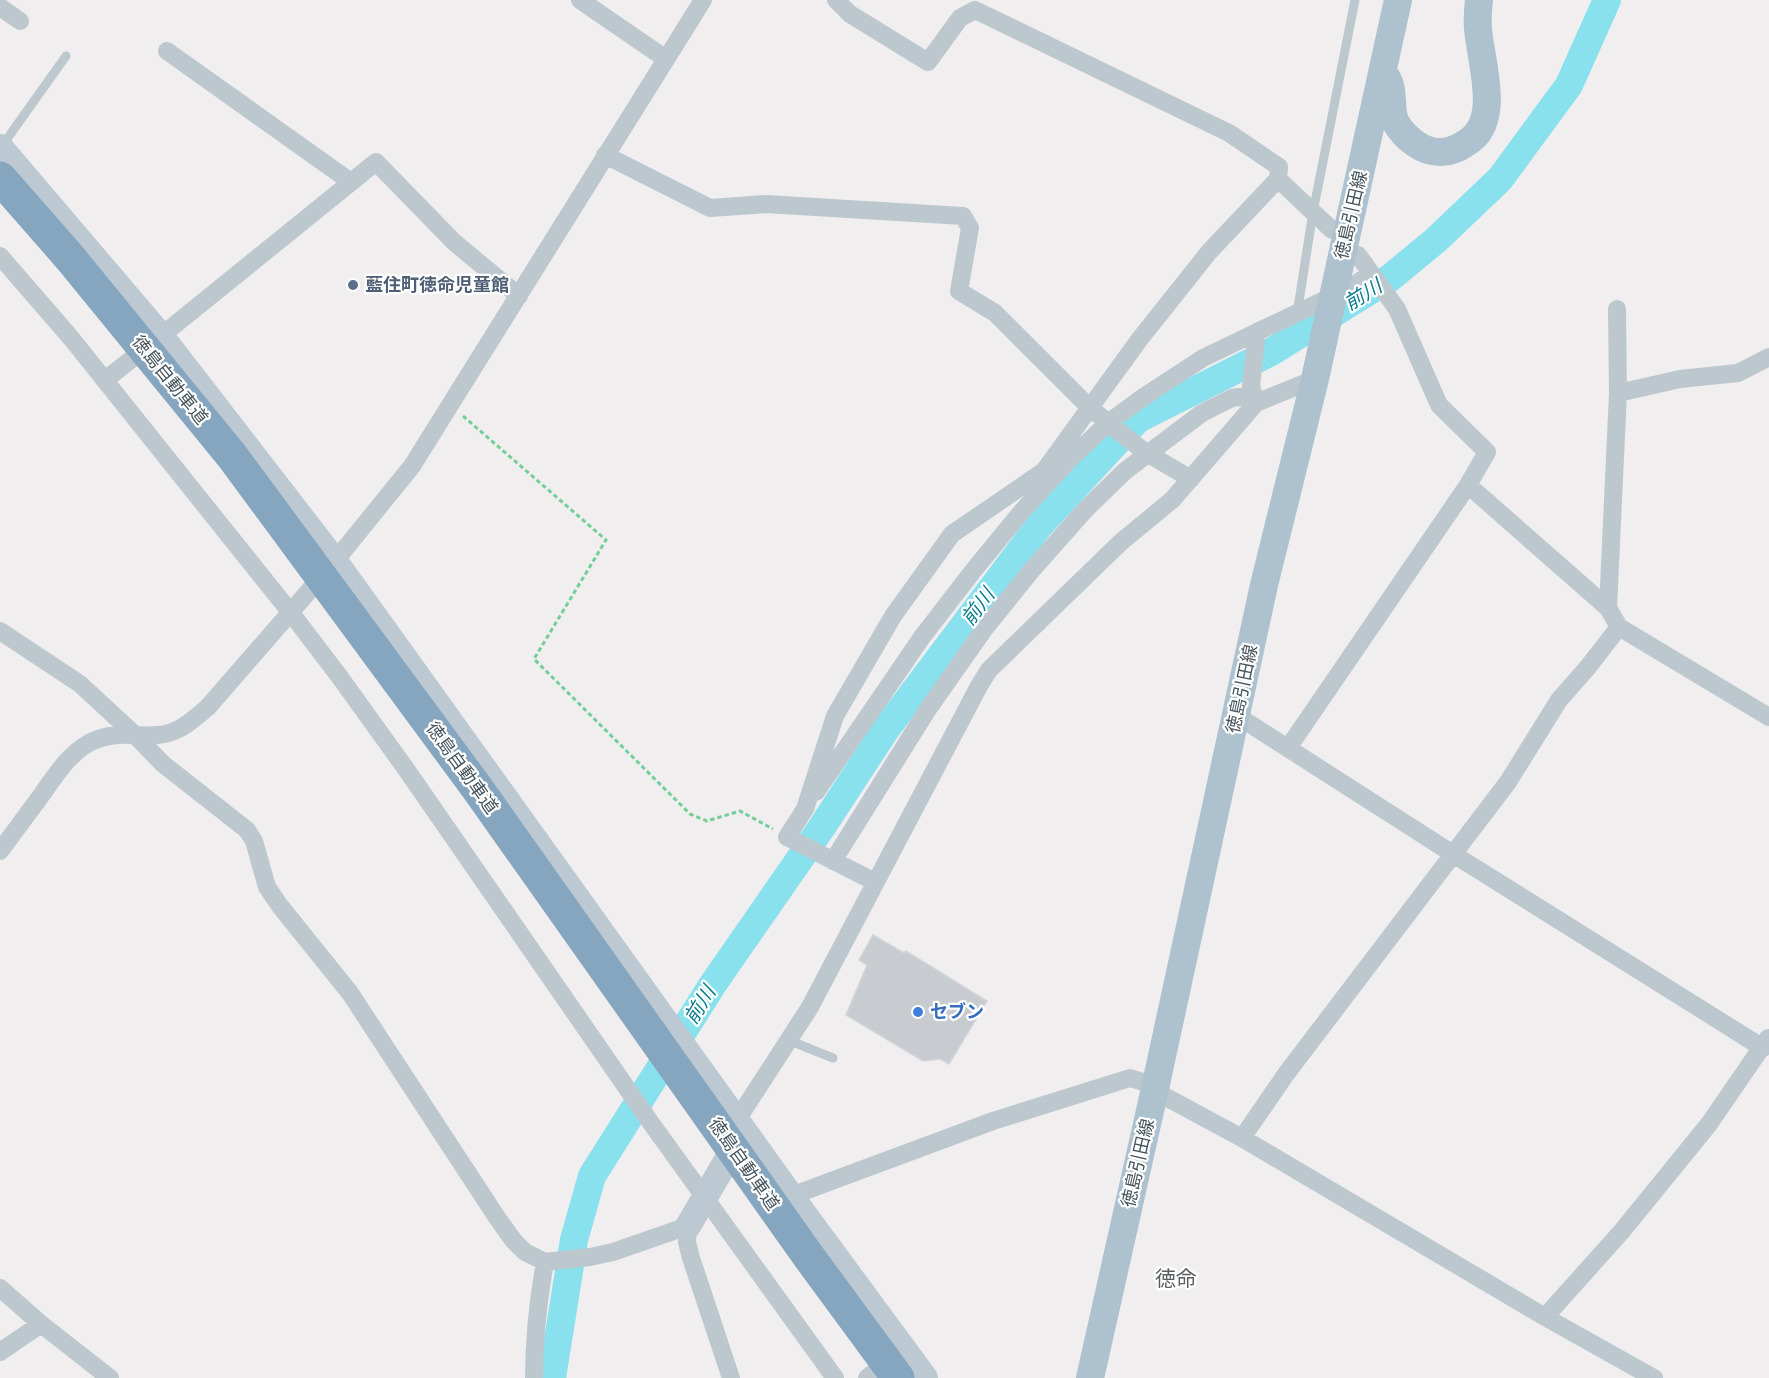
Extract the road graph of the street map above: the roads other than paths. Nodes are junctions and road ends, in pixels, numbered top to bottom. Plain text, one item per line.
1 (580, 0) edge
2 (703, 0) edge
3 (836, 0) edge
4 (1355, 0) edge
5 (1398, 0) edge
6 (1479, 0) edge
7 (0, 6) edge
8 (20, 21) dead end
9 (167, 51) dead end
10 (66, 56) dead end
11 (666, 59) junction
12 (1383, 71) junction
13 (605, 155) junction
14 (4, 165) edge
15 (1278, 179) junction
16 (351, 182) junction
17 (1313, 212) junction
18 (1332, 230) dead end
19 (1358, 255) dead end
20 (0, 256) edge
21 (1372, 275) junction
22 (519, 296) junction
23 (1617, 309) dead end
24 (1297, 314) junction
25 (161, 336) junction
26 (1256, 336) junction
27 (1769, 357) edge
28 (1317, 368) junction
29 (105, 380) junction
30 (1618, 393) junction
31 (1253, 394) junction
32 (1089, 407) junction
33 (1110, 424) junction
34 (1147, 453) junction
35 (1191, 479) junction
36 (1468, 485) junction
37 (335, 561) junction
38 (1608, 608) junction
39 (291, 613) junction
40 (1619, 627) junction
41 (0, 631) edge
42 (1236, 715) junction
43 (1769, 717) edge
44 (134, 734) junction
45 (1288, 748) junction
46 (805, 808) junction
47 (0, 851) edge
48 (1453, 854) junction
49 (830, 859) junction
50 (875, 882) junction
51 (788, 1040) junction
52 (1766, 1042) edge
53 (832, 1058) dead end
54 (1155, 1089) junction
55 (741, 1125) junction
56 (1242, 1138) junction
57 (792, 1196) junction
58 (704, 1197) junction
59 (688, 1226) junction
60 (548, 1262) junction
61 (0, 1288) edge
62 (1545, 1317) junction
63 (41, 1324) junction
64 (0, 1352) edge
65 (901, 1364) edge
66 (110, 1378) edge
67 (534, 1378) edge
68 (731, 1378) edge
69 (835, 1378) edge
70 (867, 1378) edge
71 (925, 1378) edge
72 (1089, 1378) edge
73 (1654, 1378) edge

1 - 11 street
2 - 11 street
3 - 15 street
4 - 17 lane
5 - 12 main road, 徳島引田線
6 - 12 main road
7 - 8 street
9 - 16 street
10 - 14 lane
11 - 13 street
12 - 28 main road, 徳島引田線
13 - 22 street
13 - 32 street
14 - 25 street
14 - 65 highway, 徳島自動車道
15 - 17 street
15 - 32 street
16 - 22 street
16 - 25 street
17 - 18 street
17 - 24 lane
19 - 21 street
20 - 29 street
21 - 24 street
21 - 36 street
22 - 37 street
23 - 30 street
24 - 26 street
25 - 29 street
25 - 37 street
26 - 31 street
26 - 33 street
27 - 30 street
28 - 31 street
28 - 42 main road, 徳島引田線
29 - 39 street
30 - 38 street
31 - 34 street
31 - 35 street
32 - 33 street
32 - 46 street
33 - 34 street
33 - 46 street
34 - 35 street
34 - 49 street
35 - 50 street
36 - 38 street
36 - 45 street
37 - 39 street
37 - 55 street
38 - 40 street
39 - 44 street
39 - 58 street
40 - 43 street
40 - 48 street
41 - 44 street
42 - 45 street
42 - 54 main road, 徳島引田線
44 - 47 street
44 - 60 street
45 - 48 street
46 - 49 street
48 - 52 street
48 - 56 street
49 - 50 street
50 - 51 street
51 - 53 lane
51 - 55 street
52 - 62 street
54 - 56 street
54 - 57 street
54 - 72 main road, 徳島引田線
55 - 57 street
55 - 58 street
56 - 62 street
57 - 65 street
58 - 59 street
58 - 69 street
59 - 60 street
59 - 68 street
60 - 67 street
61 - 63 street
62 - 73 street
63 - 64 street
63 - 66 street
65 - 70 street
65 - 71 street

